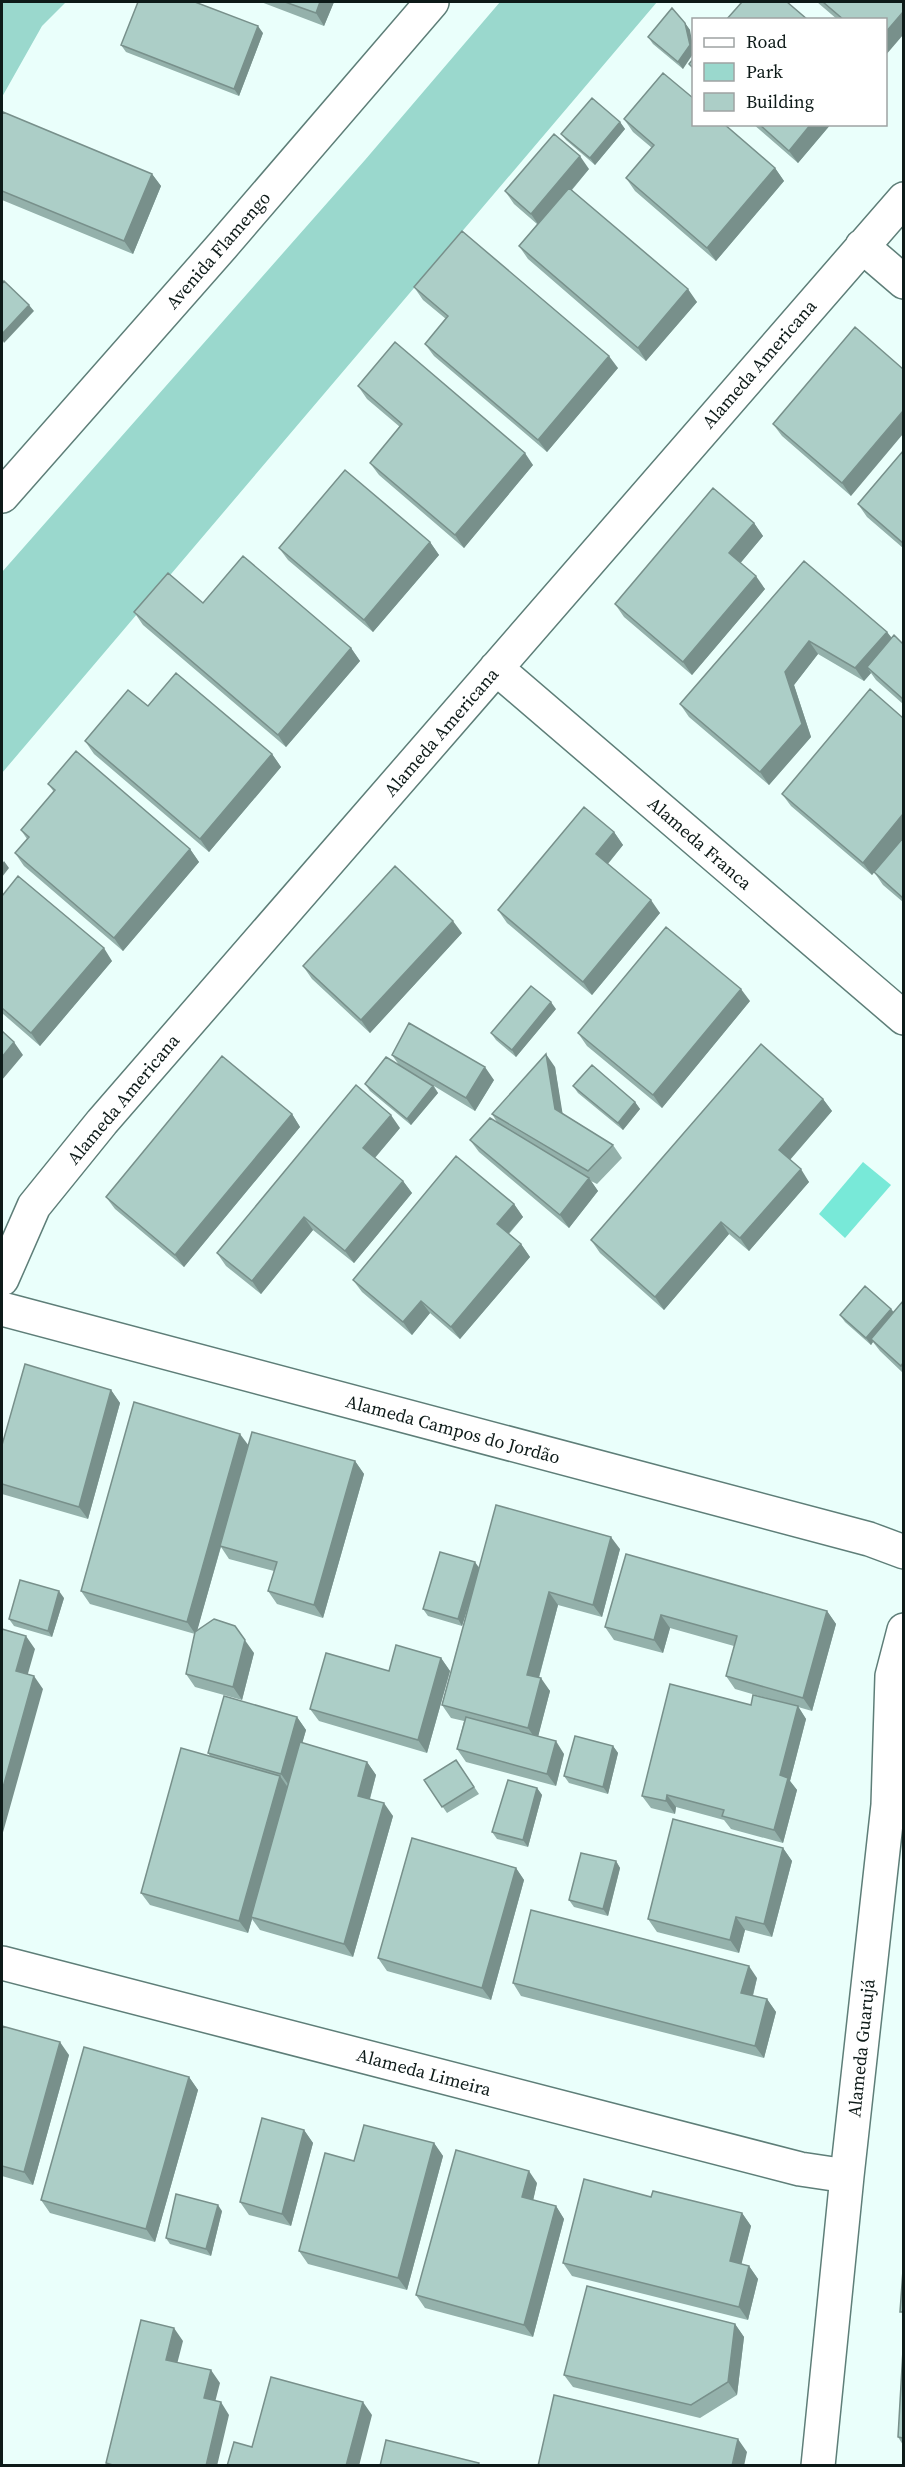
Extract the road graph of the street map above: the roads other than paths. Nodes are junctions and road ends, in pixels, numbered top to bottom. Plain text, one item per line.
1 (432, 2) edge
2 (903, 199) edge
3 (862, 246) junction
4 (903, 282) edge
5 (2, 496) edge
6 (496, 668) junction
7 (903, 1018) edge
8 (2, 1279) edge
9 (2, 1309) edge
10 (903, 1552) edge
11 (903, 1630) edge
12 (2, 1963) edge
13 (847, 2176) junction
14 (818, 2466) edge

1 - 5 street, Avenida Flamengo
2 - 3 street, Alameda Americana
3 - 4 street
3 - 6 street, Alameda Americana
6 - 7 street, Alameda Franca
6 - 8 street, Alameda Americana
9 - 10 street, Alameda Campos do Jordão
11 - 13 street, Alameda Guarujá
12 - 13 street, Alameda Limeira
13 - 14 street, Alameda Guarujá

